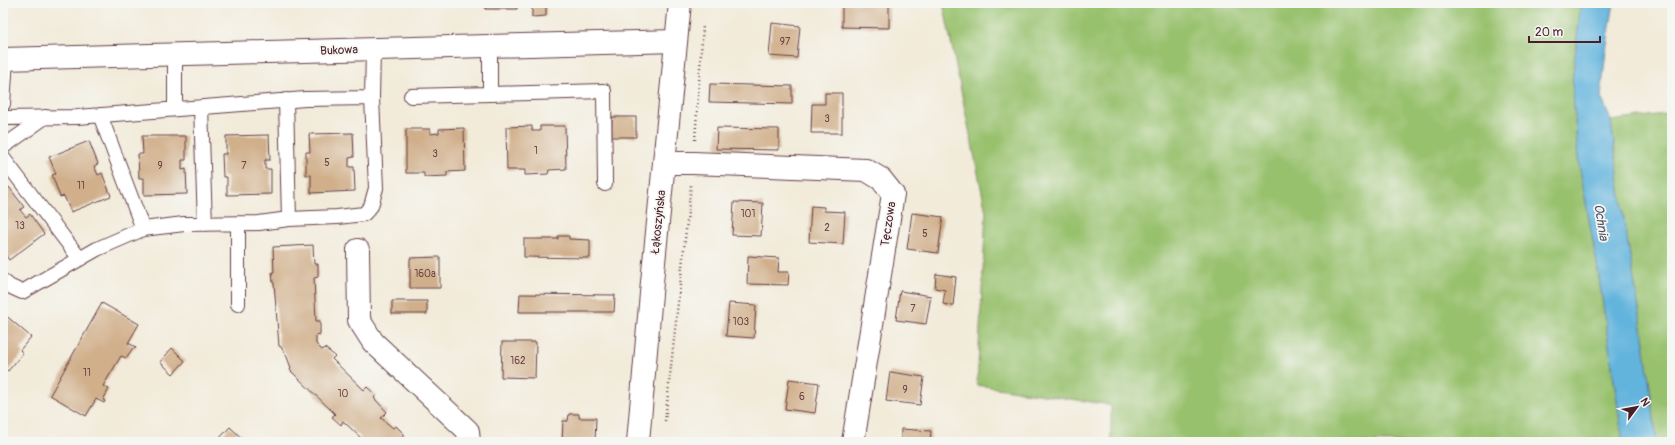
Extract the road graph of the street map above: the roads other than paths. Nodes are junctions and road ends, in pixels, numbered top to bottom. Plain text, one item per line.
1 (680, 3) edge
2 (676, 41) junction
3 (490, 46) junction
4 (373, 49) junction
5 (175, 54) junction
6 (4, 59) edge
7 (490, 94) junction
8 (411, 96) dead end
9 (372, 98) junction
10 (286, 100) junction
11 (3, 104) edge
12 (201, 107) junction
13 (175, 109) junction
14 (100, 115) junction
15 (45, 117) junction
16 (3, 118) edge
17 (3, 147) edge
18 (3, 158) edge
19 (664, 163) junction
20 (605, 184) dead end
21 (289, 219) junction
22 (205, 224) junction
23 (238, 224) junction
24 (142, 229) junction
25 (358, 250) dead end
26 (80, 259) junction
27 (3, 281) edge
28 (238, 304) dead end
29 (469, 442) edge
30 (638, 442) edge
31 (853, 442) edge

1 - 2 street, Łąkoszyńska
2 - 3 street, Bukowa
2 - 19 street, Łąkoszyńska
3 - 4 street, Bukowa
3 - 7 lane
4 - 5 street, Bukowa
4 - 9 lane
5 - 6 street, Bukowa
5 - 13 lane
6 - 11 lane
7 - 8 lane
7 - 20 lane
9 - 10 lane
9 - 21 lane
10 - 12 lane
10 - 21 lane
12 - 13 lane
12 - 22 lane
13 - 14 lane
14 - 15 lane
14 - 24 lane
15 - 16 lane
15 - 17 lane
18 - 26 lane
19 - 30 street, Łąkoszyńska
19 - 31 street, Tęczowa
21 - 23 lane
22 - 23 lane
22 - 24 lane
23 - 28 lane
24 - 26 lane
25 - 29 street
26 - 27 lane

